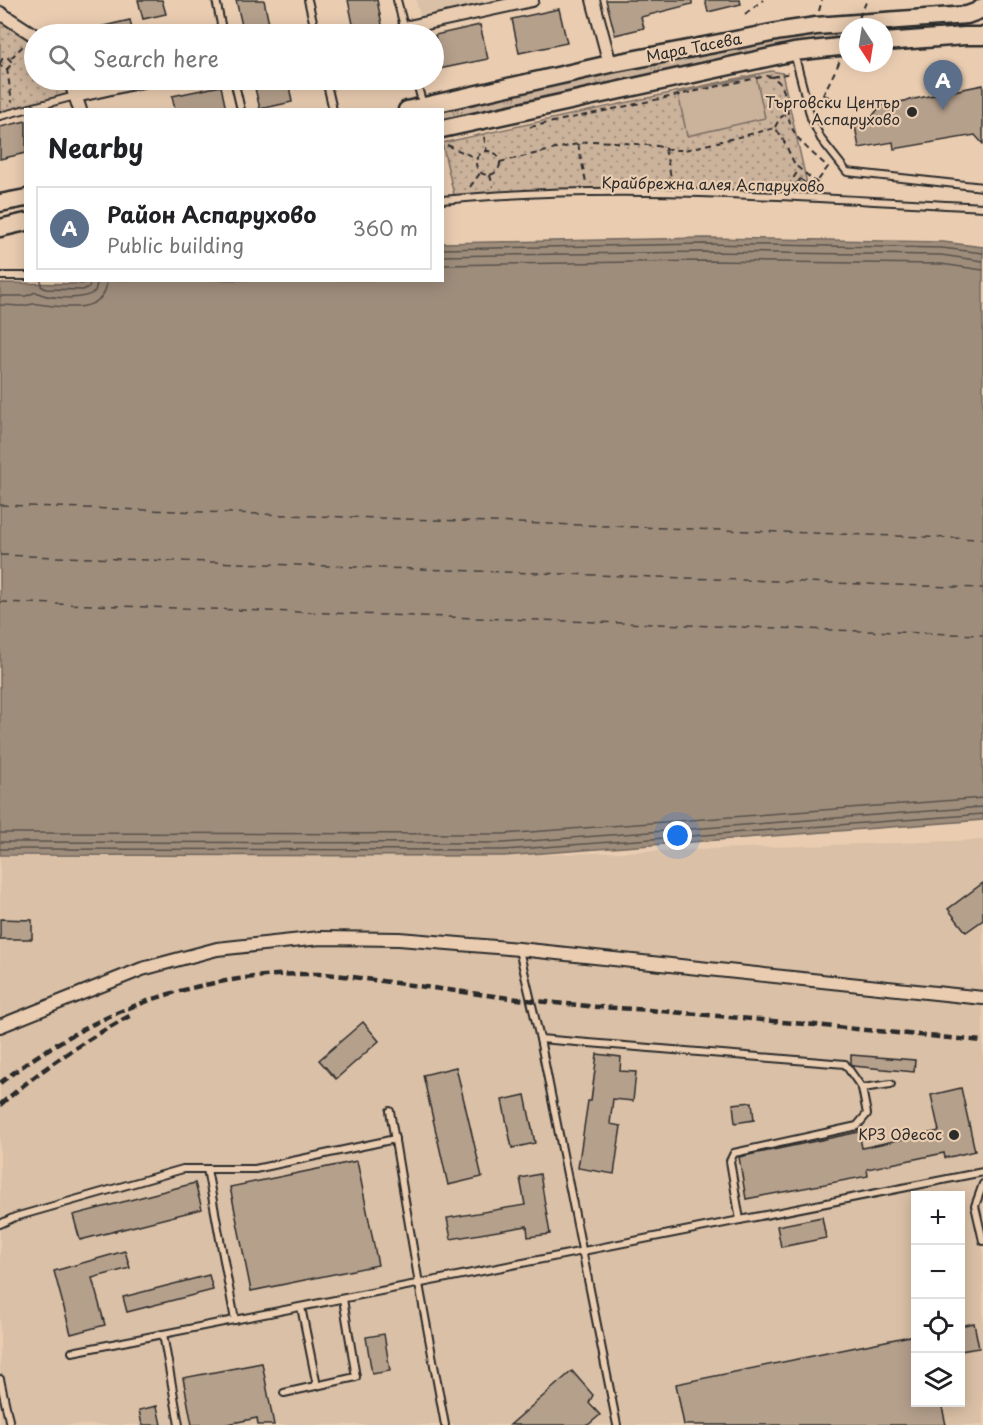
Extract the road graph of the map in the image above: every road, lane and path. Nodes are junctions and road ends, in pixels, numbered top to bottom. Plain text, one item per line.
1 (216, 0) edge
2 (308, 0) edge
3 (397, 0) edge
4 (532, 0) edge
5 (593, 0) edge
6 (763, 0) edge
7 (867, 0) edge
8 (983, 7) edge
9 (0, 13) edge
10 (745, 14) dead end
11 (859, 18) edge
12 (221, 24) edge
13 (314, 24) edge
14 (403, 24) edge
15 (434, 24) edge
16 (24, 29) edge
17 (983, 36) edge
18 (893, 41) edge
19 (24, 45) edge
20 (839, 45) edge
21 (794, 52) junction
22 (10, 59) junction
23 (0, 62) edge
24 (610, 64) junction
25 (839, 64) edge
26 (7, 69) junction
27 (799, 71) junction
28 (772, 77) junction
29 (74, 90) edge
30 (103, 90) edge
31 (237, 90) edge
32 (329, 90) edge
33 (416, 90) edge
34 (824, 95) junction
35 (76, 96) junction
36 (835, 100) dead end
37 (818, 106) dead end
38 (32, 108) edge
39 (79, 108) edge
40 (241, 108) edge
41 (333, 108) edge
42 (415, 108) edge
43 (24, 110) edge
44 (788, 112) junction
45 (13, 113) junction
46 (0, 116) edge
47 (529, 127) dead end
48 (775, 128) junction
49 (484, 137) dead end
50 (444, 140) edge
51 (454, 143) dead end
52 (578, 143) junction
53 (665, 148) junction
54 (487, 152) junction
55 (478, 159) junction
56 (500, 162) junction
57 (799, 169) junction
58 (481, 172) junction
59 (816, 183) junction
60 (983, 187) edge
61 (675, 193) junction
62 (588, 194) junction
63 (782, 197) junction
64 (24, 198) edge
65 (460, 199) junction
66 (830, 199) junction
67 (444, 201) edge
68 (0, 203) edge
69 (983, 207) edge
70 (24, 222) edge
71 (0, 228) edge
72 (0, 276) edge
73 (24, 276) edge
74 (519, 949) junction
75 (983, 998) edge
76 (0, 1026) edge
77 (540, 1039) junction
78 (891, 1084) dead end
79 (862, 1088) junction
80 (390, 1111) dead end
81 (395, 1139) junction
82 (207, 1169) junction
83 (983, 1172) edge
84 (983, 1184) edge
85 (740, 1220) junction
86 (0, 1224) edge
87 (983, 1241) edge
88 (582, 1252) junction
89 (419, 1284) junction
90 (343, 1299) junction
91 (301, 1307) junction
92 (235, 1320) junction
93 (163, 1334) junction
94 (72, 1352) dead end
95 (0, 1379) edge
96 (317, 1386) junction
97 (284, 1393) dead end
98 (10, 1425) edge
99 (179, 1425) edge
100 (445, 1425) edge
101 (617, 1425) edge

1 - 12 lane
2 - 13 lane
3 - 14 lane
4 - 15 street
5 - 24 street
6 - 10 path
7 - 11 path, bridge
8 - 24 main road, Мара Тасева
9 - 16 street
17 - 18 main road
19 - 22 path
20 - 21 main road, Мара Тасева
21 - 27 lane
21 - 50 main road, Мара Тасева
22 - 23 path
22 - 26 path
23 - 26 path
24 - 42 main road, Мара Тасева
25 - 34 path, bridge
26 - 45 path
27 - 28 path
27 - 60 lane
28 - 44 path
28 - 47 path
29 - 35 street
30 - 35 street
31 - 40 lane
32 - 41 lane
33 - 42 lane
34 - 36 path
34 - 37 path
35 - 38 lane
35 - 39 street
43 - 45 lane
44 - 48 path
44 - 59 path
45 - 46 lane
48 - 53 path
48 - 57 path
49 - 54 path
50 - 51 path
50 - 55 path
52 - 53 path
52 - 56 path
52 - 62 path
53 - 61 path
54 - 55 path
54 - 56 path
55 - 58 path
56 - 58 path
57 - 59 path
57 - 63 path
58 - 65 path
59 - 66 path
61 - 62 lane, Крайбрежна алея Аспарухово
61 - 63 lane, Крайбрежна алея Аспарухово
62 - 65 lane, Крайбрежна алея Аспарухово
63 - 66 lane, Крайбрежна алея Аспарухово
64 - 68 main road
65 - 67 lane, Крайбрежна алея Аспарухово
66 - 69 lane, Крайбрежна алея Аспарухово
70 - 71 main road
72 - 73 lane
74 - 75 street
74 - 76 street
74 - 77 lane
77 - 79 lane
77 - 88 lane
78 - 79 lane
79 - 85 lane
80 - 81 lane
81 - 82 lane
81 - 89 lane
82 - 86 lane
82 - 92 lane
83 - 85 lane
84 - 87 lane
85 - 88 lane
88 - 89 lane
88 - 101 lane
89 - 90 lane
89 - 100 lane
90 - 91 lane
90 - 96 lane
91 - 92 lane
91 - 96 lane
92 - 93 lane
93 - 94 lane
93 - 99 lane
95 - 98 lane
96 - 97 lane

